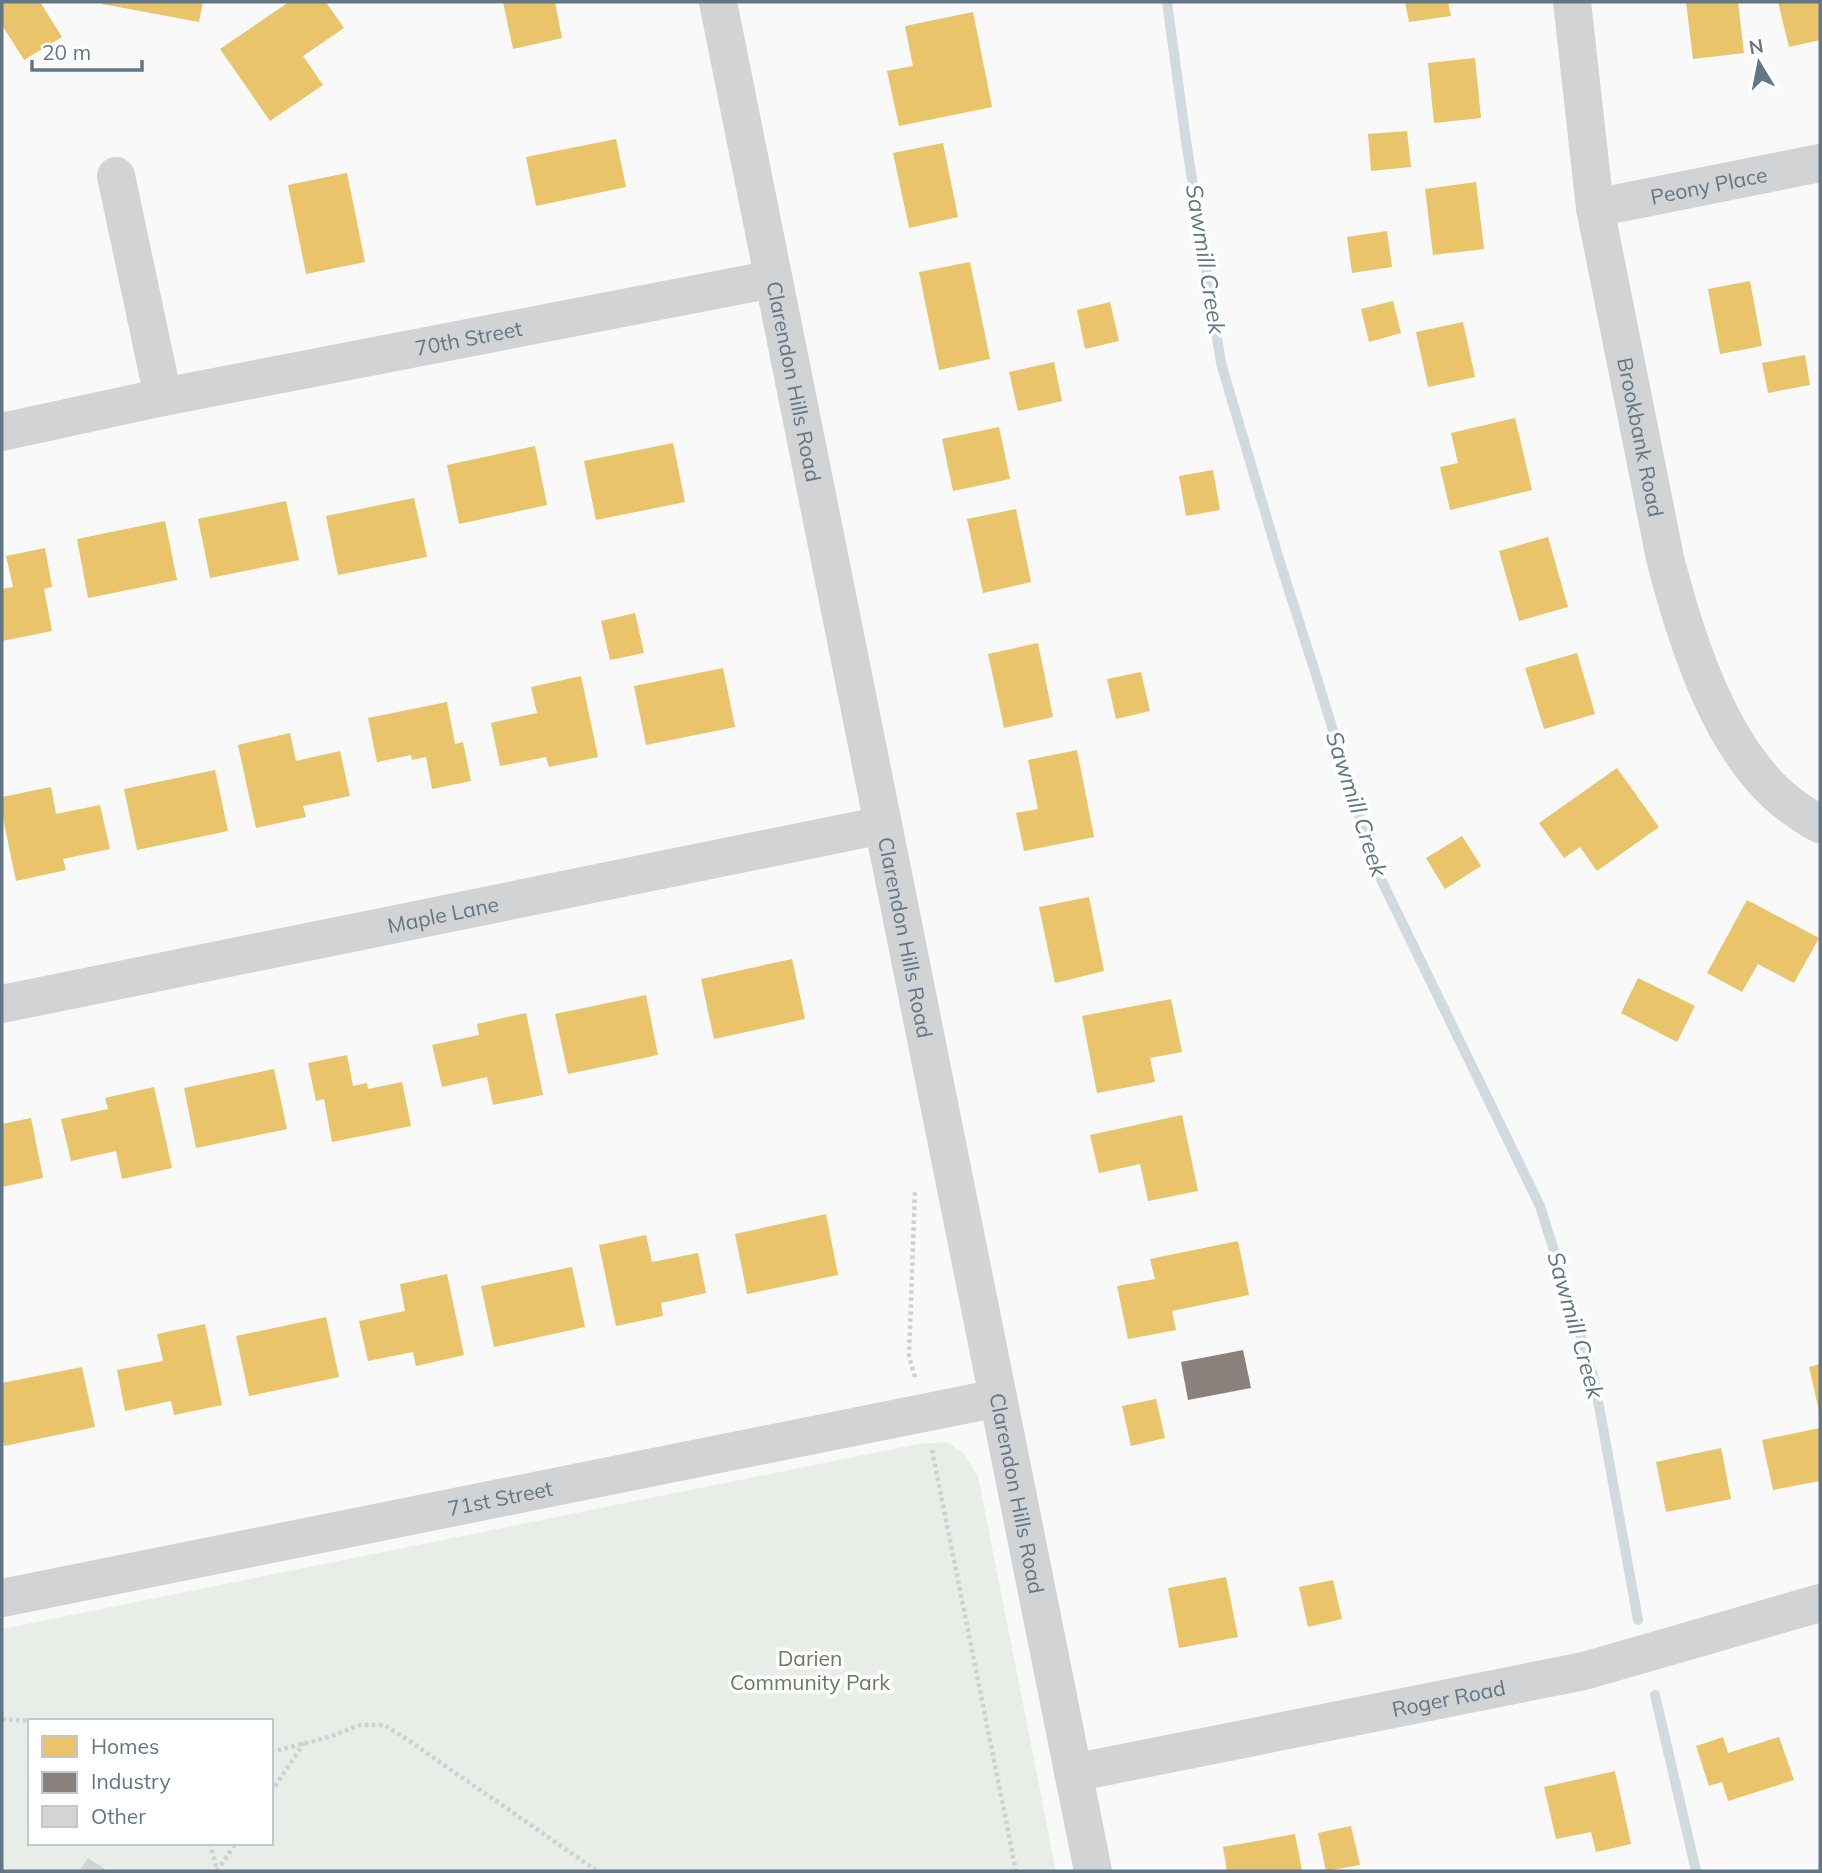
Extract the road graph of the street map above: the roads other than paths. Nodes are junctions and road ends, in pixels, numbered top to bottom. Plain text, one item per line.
1 (718, 2) edge
2 (1572, 2) edge
3 (1820, 163) edge
4 (116, 176) dead end
5 (1595, 208) junction
6 (774, 279) junction
7 (163, 397) junction
8 (2, 432) edge
9 (1820, 824) edge
10 (883, 825) junction
11 (2, 1004) edge
12 (998, 1398) junction
13 (2, 1598) edge
14 (1820, 1602) edge
15 (1073, 1773) junction
16 (1093, 1871) edge

1 - 6 street, Clarendon Hills Road
2 - 5 street, Brookbank Road
3 - 5 street, Peony Place
4 - 7 street
5 - 9 street, Brookbank Road
6 - 7 street, 70th Street
6 - 10 street, Clarendon Hills Road
7 - 8 street, 70th Street
10 - 11 street, Maple Lane
10 - 12 street, Clarendon Hills Road
12 - 13 street, 71st Street
12 - 15 street, Clarendon Hills Road
14 - 15 street, Roger Road
15 - 16 street, Clarendon Hills Road

